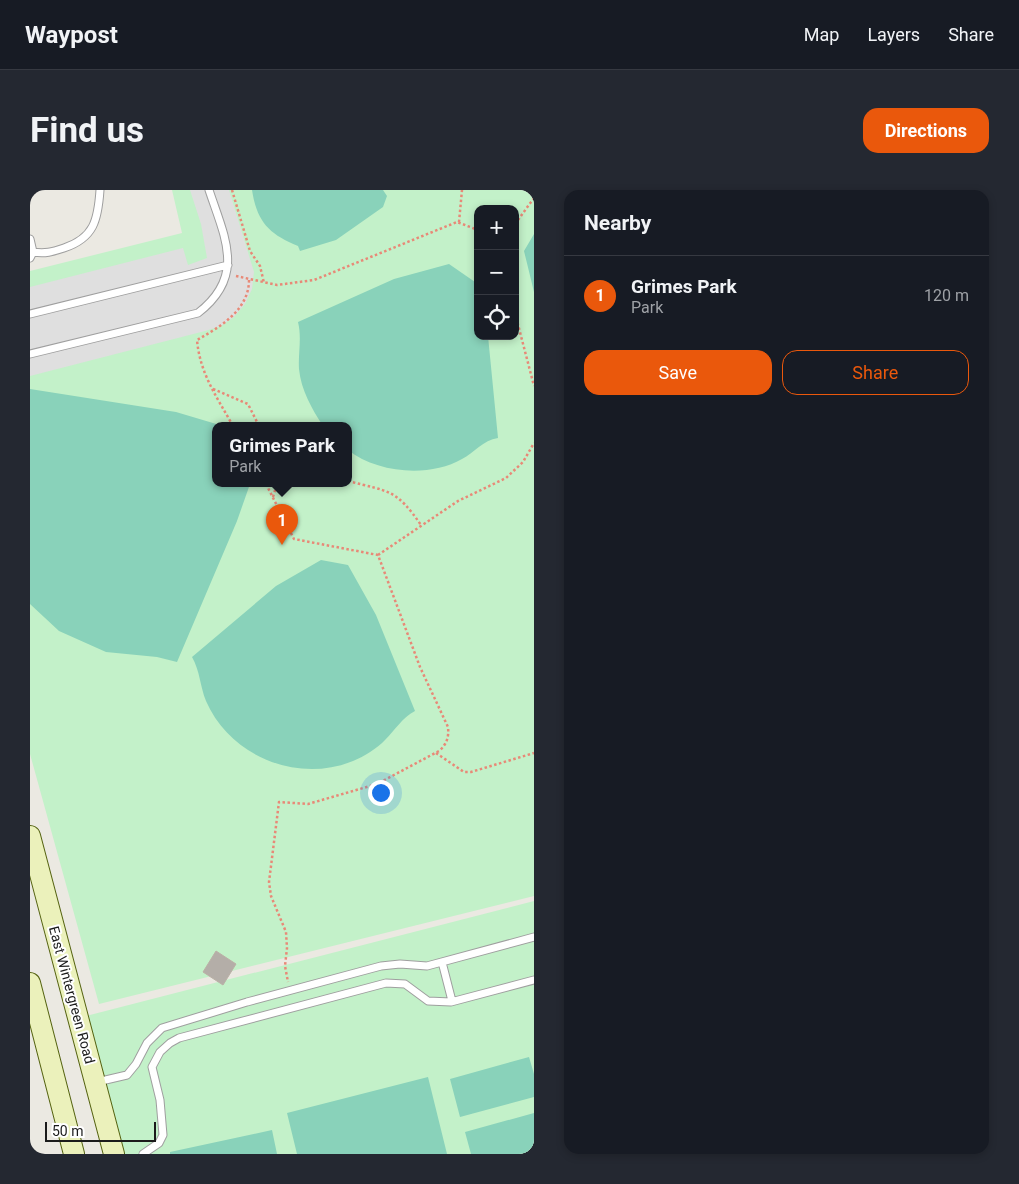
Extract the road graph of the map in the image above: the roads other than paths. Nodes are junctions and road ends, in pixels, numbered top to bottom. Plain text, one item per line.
1 (100, 190) edge
2 (209, 190) edge
3 (30, 239) edge
4 (32, 255) edge
5 (228, 265) junction
6 (30, 314) edge
7 (30, 354) edge
8 (30, 836) edge
9 (534, 937) edge
10 (442, 962) junction
11 (534, 980) edge
12 (30, 983) edge
13 (452, 1001) junction
14 (95, 1083) junction
15 (74, 1154) edge
16 (114, 1154) edge
17 (143, 1154) edge

1 - 4 lane
2 - 5 lane
3 - 4 lane
5 - 6 lane
5 - 7 lane
8 - 14 main road, East Wintergreen Road
9 - 10 lane
10 - 13 lane
10 - 14 lane
11 - 13 lane
12 - 15 main road
13 - 17 lane
14 - 16 main road, East Wintergreen Road

